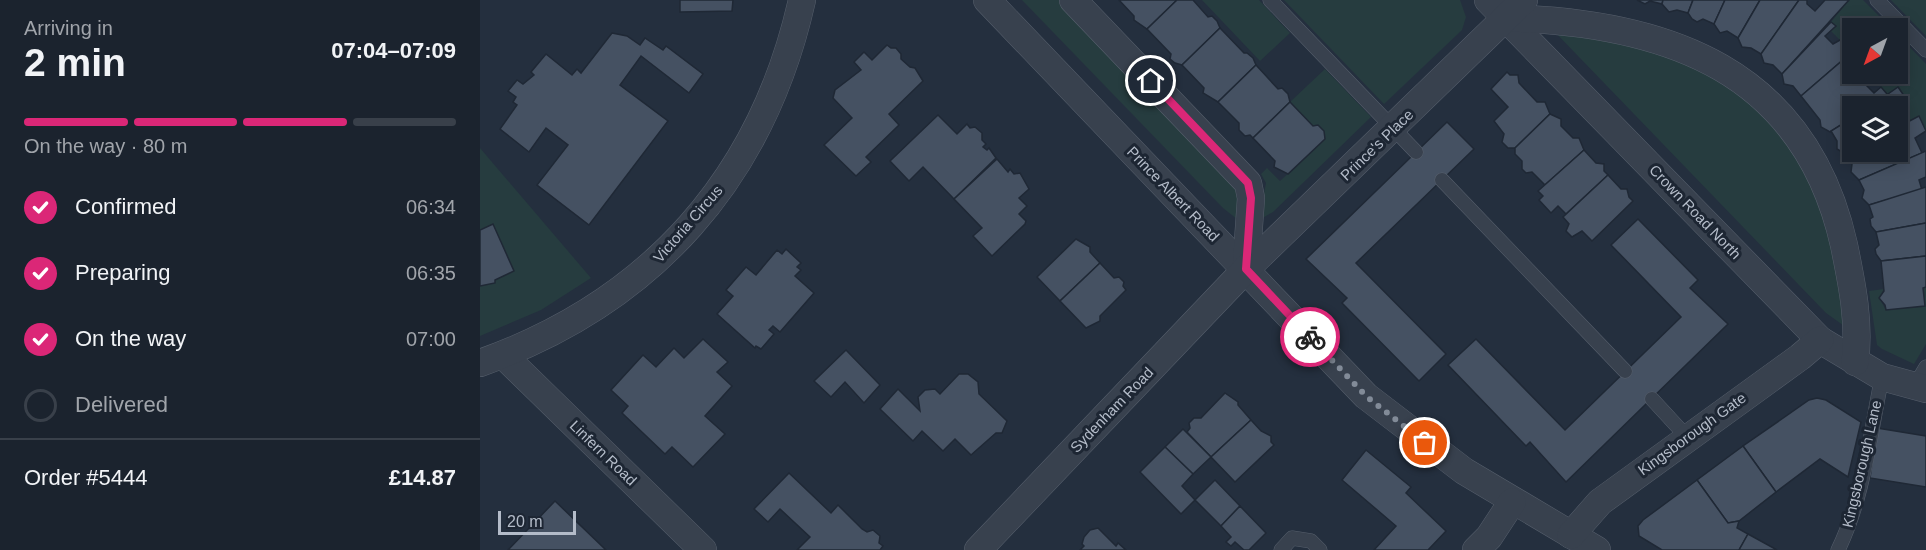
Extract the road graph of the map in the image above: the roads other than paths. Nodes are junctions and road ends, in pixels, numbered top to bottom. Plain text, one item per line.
1 (802, 0) edge
2 (987, 0) edge
3 (1073, 0) edge
4 (1270, 0) edge
5 (1877, 0) edge
6 (1508, 4) edge
7 (1926, 50) edge
8 (1394, 129) junction
9 (1416, 152) dead end
10 (1442, 180) dead end
11 (1246, 269) junction
12 (1820, 340) junction
13 (491, 359) edge
14 (1856, 362) junction
15 (1626, 371) dead end
16 (1882, 377) junction
17 (1922, 381) edge
18 (1652, 399) dead end
19 (1687, 437) junction
20 (1512, 502) junction
21 (1571, 535) junction
22 (703, 550) edge
23 (978, 550) edge
24 (1281, 550) edge
25 (1320, 550) edge
26 (1476, 550) edge
27 (1597, 550) edge
28 (1838, 550) edge

1 - 13 street, Victoria Circus
2 - 11 street, Prince Albert Road
3 - 11 street
4 - 8 lane
5 - 7 lane
6 - 8 street, Prince's Place
6 - 12 street, Crown Road North
6 - 14 street
8 - 9 lane
8 - 11 street, Prince's Place
10 - 15 lane
11 - 20 street, Prince Albert Road
11 - 23 street, Sydenham Road
12 - 14 street, Crown Road North
12 - 19 street, Kingsborough Gate
13 - 22 street, Linfern Road
14 - 16 street, Crown Road North
16 - 17 street, Crown Road North
16 - 28 lane, Kingsborough Lane
18 - 19 lane
19 - 21 street, Kingsborough Gate
20 - 21 street, Prince Albert Road
20 - 26 street
21 - 27 street, Prince Albert Road
24 - 25 lane

